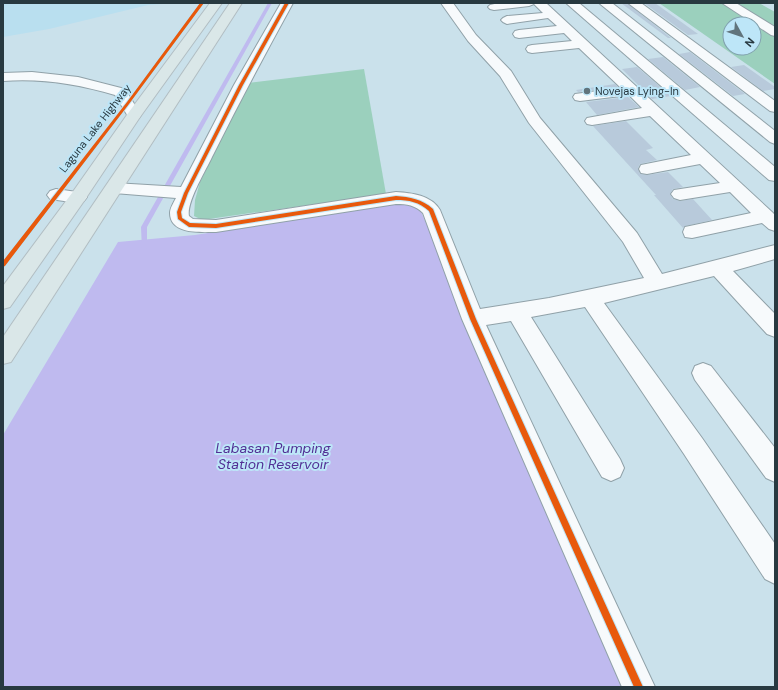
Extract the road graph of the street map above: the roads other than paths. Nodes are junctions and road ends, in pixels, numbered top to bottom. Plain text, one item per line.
1 (216, 3) edge
2 (236, 3) edge
3 (287, 3) edge
4 (448, 3) edge
5 (532, 3) edge
6 (539, 3) edge
7 (572, 3) edge
8 (605, 3) edge
9 (634, 3) edge
10 (728, 3) edge
11 (494, 7) dead end
12 (551, 15) junction
13 (507, 20) dead end
14 (566, 29) junction
15 (775, 32) edge
16 (519, 34) dead end
17 (581, 44) junction
18 (532, 49) dead end
19 (3, 77) edge
20 (631, 91) junction
21 (580, 96) dead end
22 (775, 108) edge
23 (653, 111) junction
24 (134, 115) junction
25 (592, 121) dead end
26 (775, 139) edge
27 (704, 158) junction
28 (647, 169) dead end
29 (775, 176) edge
30 (733, 186) junction
31 (121, 189) junction
32 (178, 193) junction
33 (680, 194) dead end
34 (56, 195) dead end
35 (78, 197) junction
36 (771, 221) edge
37 (692, 232) dead end
38 (775, 252) edge
39 (719, 269) junction
40 (657, 283) junction
41 (589, 297) junction
42 (4, 299) edge
43 (516, 312) junction
44 (473, 319) junction
45 (775, 328) edge
46 (3, 355) edge
47 (703, 374) dead end
48 (611, 468) dead end
49 (775, 469) edge
50 (775, 569) edge
51 (639, 687) edge

1 - 24 main road, Laguna Lake Highway
2 - 31 main road
3 - 32 street
4 - 40 street
5 - 11 street
6 - 12 street
7 - 29 street
8 - 26 street
9 - 22 street
10 - 15 street
12 - 13 street
12 - 14 street
14 - 16 street
14 - 17 street
17 - 18 street
17 - 20 street
19 - 24 street
20 - 21 street
20 - 23 street
23 - 25 street
23 - 27 street
24 - 35 main road, Laguna Lake Highway
27 - 28 street
27 - 30 street
30 - 33 street
30 - 36 street
31 - 32 street
31 - 46 main road
32 - 44 street
34 - 35 street
35 - 42 main road, Laguna Lake Highway
36 - 37 street
38 - 39 street
39 - 40 street
39 - 45 street
40 - 41 street
41 - 43 street
41 - 50 street
43 - 44 street
43 - 48 street
44 - 51 street
47 - 49 street

